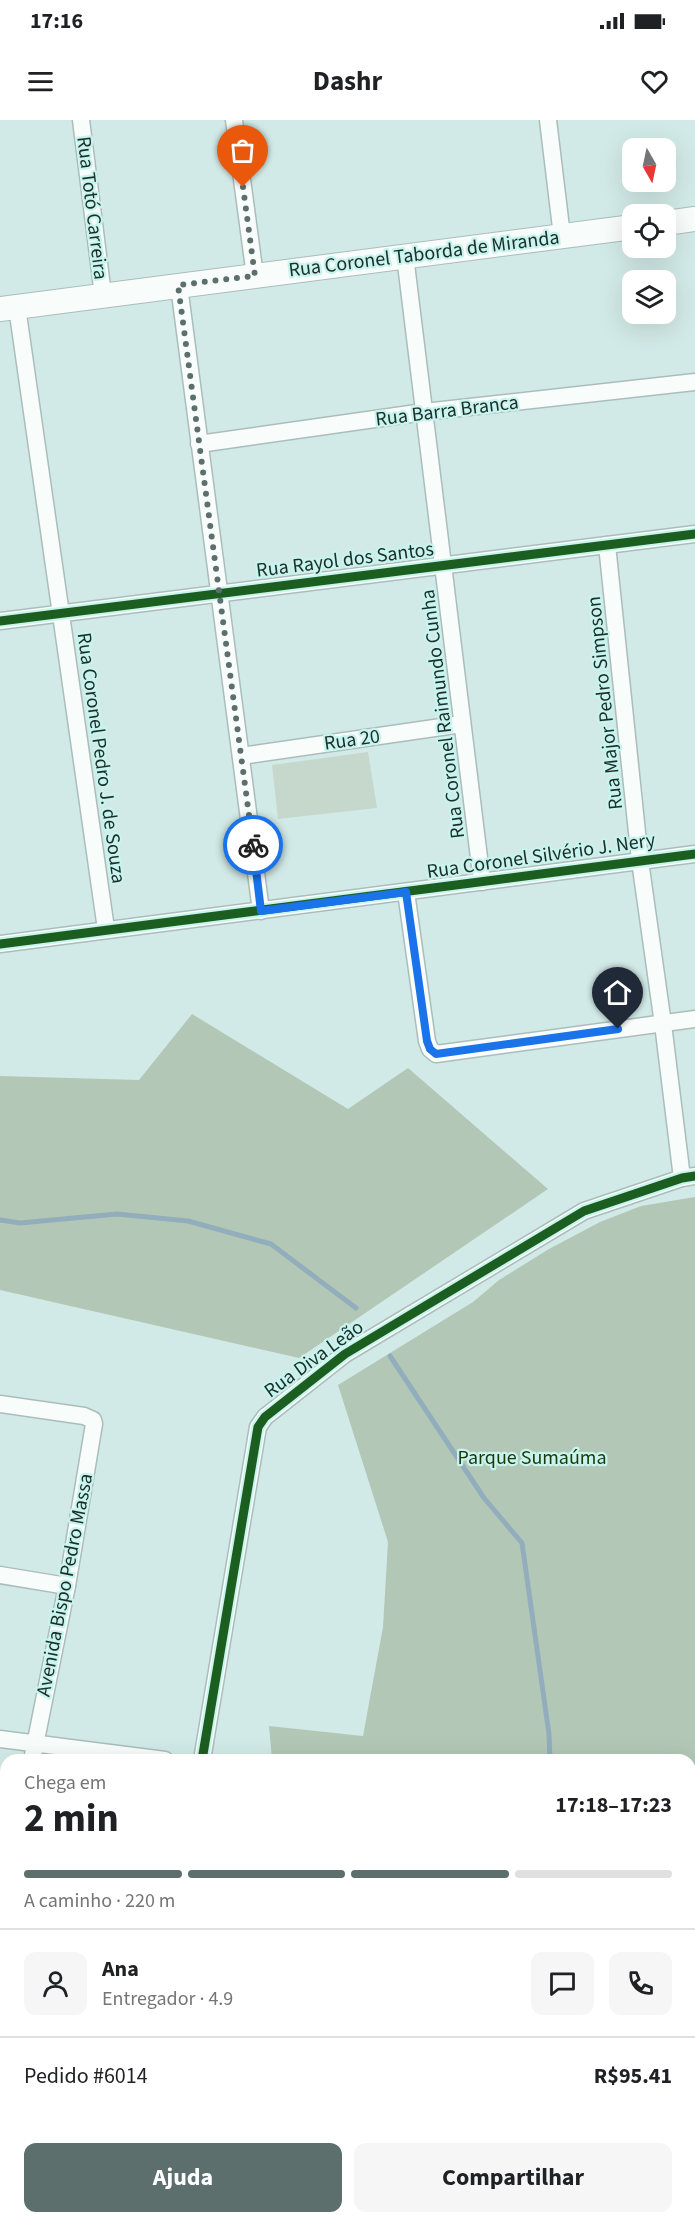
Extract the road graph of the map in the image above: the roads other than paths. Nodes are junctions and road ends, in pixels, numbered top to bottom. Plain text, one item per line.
1 (81, 120) edge
2 (234, 120) edge
3 (548, 120) edge
4 (695, 219) edge
5 (676, 221) edge
6 (622, 228) edge
7 (562, 236) junction
8 (405, 256) junction
9 (255, 276) junction
10 (178, 285) junction
11 (103, 295) junction
12 (9, 308) edge
13 (695, 382) edge
14 (424, 412) junction
15 (199, 444) junction
16 (695, 534) edge
17 (607, 545) junction
18 (443, 566) junction
19 (219, 594) junction
20 (62, 612) junction
21 (0, 621) edge
22 (462, 724) junction
23 (241, 756) junction
24 (695, 854) edge
25 (640, 861) junction
26 (482, 882) junction
27 (406, 892) junction
28 (261, 911) junction
29 (106, 929) junction
30 (0, 944) edge
31 (695, 1019) edge
32 (663, 1023) junction
33 (689, 1177) edge
34 (0, 1404) edge
35 (0, 1575) edge
36 (67, 1586) junction
37 (0, 1739) edge
38 (33, 1752) edge
39 (66, 1754) edge
40 (203, 1754) edge

1 - 11 street, Rua Totó Carreira
2 - 9 street
3 - 7 street
4 - 5 street
6 - 7 street, Rua Coronel Taborda de Miranda
7 - 8 street, Rua Coronel Taborda de Miranda
8 - 9 street, Rua Coronel Taborda de Miranda
8 - 14 street, Rua Coronel Raimundo Cunha
9 - 10 street, Rua Coronel Taborda de Miranda
10 - 11 street, Rua Coronel Taborda de Miranda
10 - 15 street
11 - 12 street, Rua Coronel Taborda de Miranda
12 - 20 street, Rua Coronel Pedro J. de Souza
13 - 14 street, Rua Barra Branca
14 - 15 street, Rua Barra Branca
14 - 18 street, Rua Coronel Raimundo Cunha
15 - 19 street
16 - 17 street, Rua Rayol dos Santos
17 - 18 street, Rua Rayol dos Santos
17 - 25 street, Rua Major Pedro Simpson
18 - 19 street, Rua Rayol dos Santos
18 - 22 street, Rua Coronel Raimundo Cunha
19 - 20 street, Rua Rayol dos Santos
19 - 23 street
20 - 21 street, Rua Rayol dos Santos
20 - 29 street, Rua Coronel Pedro J. de Souza
22 - 23 street, Rua 20
22 - 26 street, Rua Coronel Raimundo Cunha
23 - 28 street
24 - 25 street, Rua Coronel Silvério J. Nery
25 - 26 street, Rua Coronel Silvério J. Nery
25 - 32 street, Rua Major Pedro Simpson
26 - 27 street, Rua Coronel Silvério J. Nery
27 - 28 street, Rua Coronel Silvério J. Nery
27 - 32 street
28 - 29 street, Rua Coronel Silvério J. Nery
29 - 30 street, Rua Coronel Silvério J. Nery
31 - 32 street
32 - 33 street, Rua Major Pedro Simpson
33 - 40 street, Rua Diva Leão
34 - 36 street, Avenida Bispo Pedro Massa
35 - 36 street
36 - 38 street, Avenida Bispo Pedro Massa
37 - 38 street
38 - 39 street

